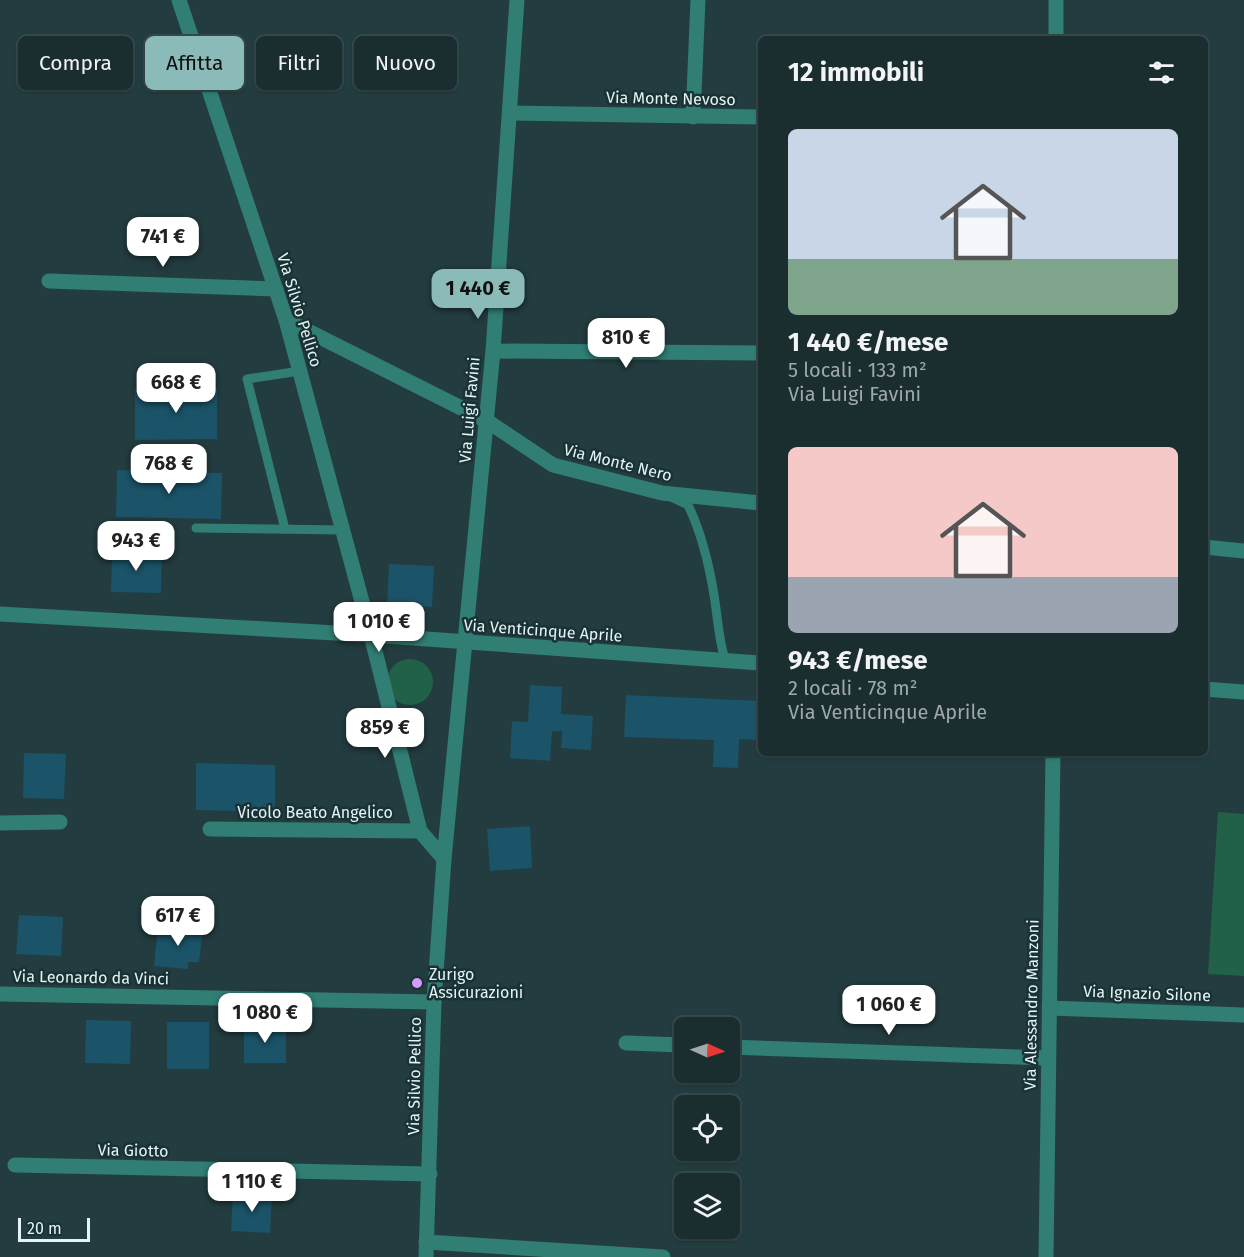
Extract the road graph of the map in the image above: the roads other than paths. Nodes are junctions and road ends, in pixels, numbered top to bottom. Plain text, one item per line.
1 (179, 0) edge
2 (517, 0) edge
3 (698, 0) edge
4 (1056, 0) edge
5 (1056, 36) edge
6 (510, 113) junction
7 (693, 117) junction
8 (758, 117) edge
9 (49, 281) dead end
10 (276, 289) junction
11 (286, 320) junction
12 (493, 351) junction
13 (758, 353) edge
14 (300, 371) junction
15 (487, 422) junction
16 (662, 493) junction
17 (758, 503) edge
18 (196, 528) dead end
19 (285, 529) junction
20 (343, 530) junction
21 (1208, 547) edge
22 (1244, 551) edge
23 (0, 614) edge
24 (371, 635) junction
25 (464, 643) junction
26 (725, 660) junction
27 (758, 663) edge
28 (1208, 689) edge
29 (1244, 692) edge
30 (1053, 756) edge
31 (60, 822) dead end
32 (0, 823) edge
33 (210, 829) dead end
34 (420, 831) junction
35 (444, 859) junction
36 (0, 994) edge
37 (434, 1002) junction
38 (1049, 1008) junction
39 (1244, 1015) edge
40 (626, 1043) dead end
41 (674, 1045) edge
42 (740, 1047) edge
43 (1048, 1058) junction
44 (15, 1165) dead end
45 (430, 1174) junction
46 (426, 1249) edge
47 (1047, 1254) edge
48 (663, 1257) edge

1 - 10 street, Via Silvio Pellico
2 - 6 street, Via Luigi Favini
3 - 7 street
4 - 5 street
6 - 7 street, Via Monte Nevoso
6 - 12 street, Via Luigi Favini
7 - 8 street, Via Monte Nevoso
9 - 10 street
10 - 11 street, Via Silvio Pellico
11 - 14 street, Via Silvio Pellico
11 - 15 street, Via Monte Nero
12 - 13 street
12 - 15 street, Via Luigi Favini
14 - 19 lane
14 - 20 street, Via Silvio Pellico
15 - 16 street, Via Monte Nero
15 - 25 street, Via Luigi Favini
16 - 17 street, Via Monte Nero
16 - 26 lane
18 - 19 lane
19 - 20 lane
20 - 24 street, Via Silvio Pellico
21 - 22 street
23 - 24 street, Via Venticinque Aprile
24 - 25 street, Via Venticinque Aprile
24 - 34 street, Via Silvio Pellico
25 - 26 street, Via Venticinque Aprile
25 - 35 street, Via Luigi Favini
26 - 27 street, Via Venticinque Aprile
28 - 29 street
30 - 38 street, Via Alessandro Manzoni
31 - 32 street
33 - 34 street, Vicolo Beato Angelico
34 - 35 street
35 - 37 street, Via Silvio Pellico
36 - 37 street, Via Leonardo da Vinci
37 - 45 street, Via Silvio Pellico
38 - 39 street, Via Ignazio Silone
38 - 43 street, Via Alessandro Manzoni
40 - 41 street
42 - 43 street
43 - 47 street, Via Alessandro Manzoni
44 - 45 street, Via Giotto
45 - 46 street, Via Silvio Pellico
46 - 48 street

